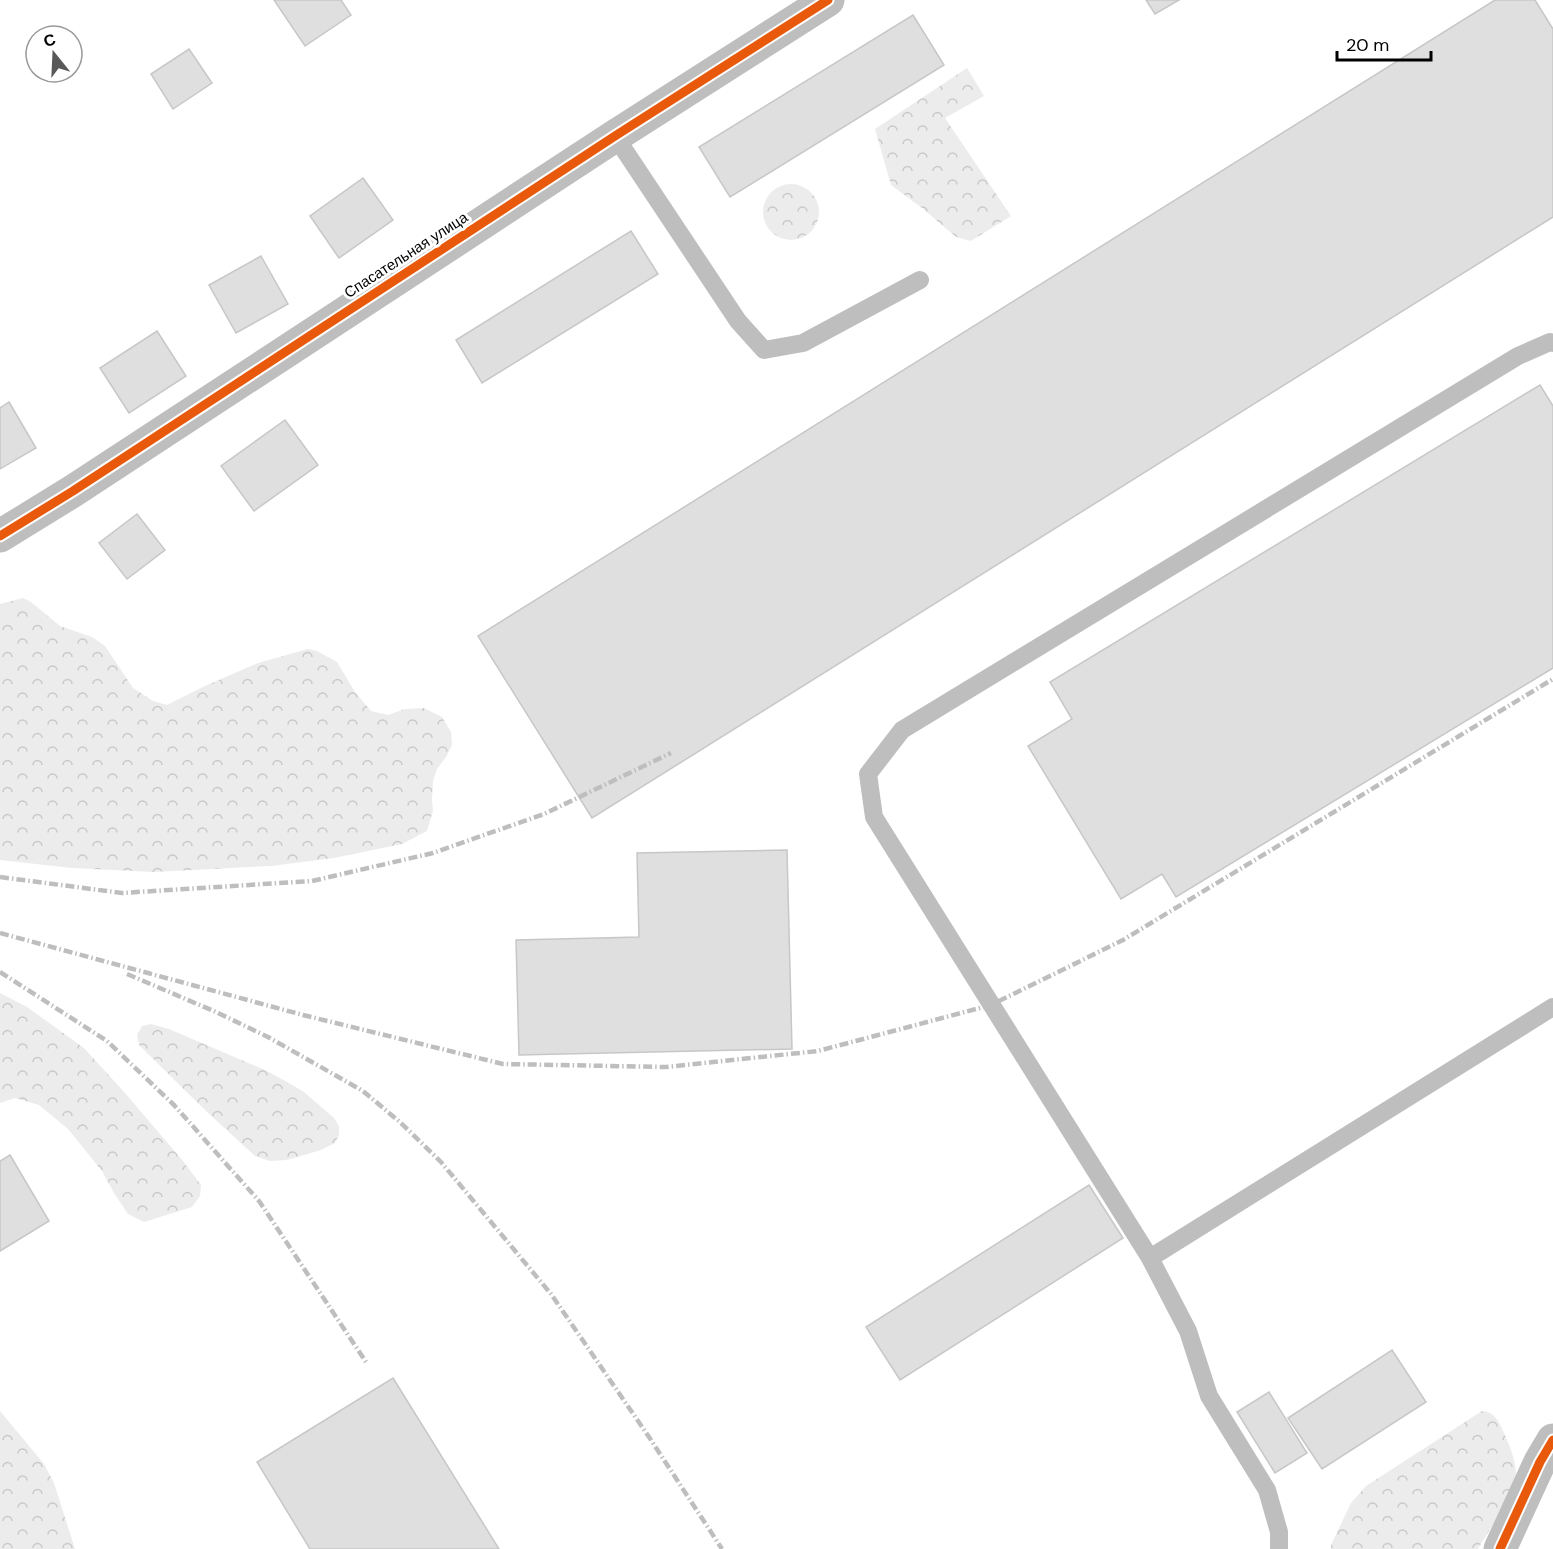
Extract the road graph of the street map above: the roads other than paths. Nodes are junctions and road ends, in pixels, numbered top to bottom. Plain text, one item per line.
1 (828, 0) edge
2 (615, 136) junction
3 (920, 280) dead end
4 (1553, 343) edge
5 (0, 536) edge
6 (1553, 1007) edge
7 (1150, 1258) junction
8 (1553, 1440) edge
9 (1279, 1549) edge
10 (1500, 1549) edge

1 - 2 street, Спасательная улица
2 - 3 lane
2 - 5 street, Спасательная улица
4 - 7 lane
6 - 7 lane
7 - 9 lane
8 - 10 street

